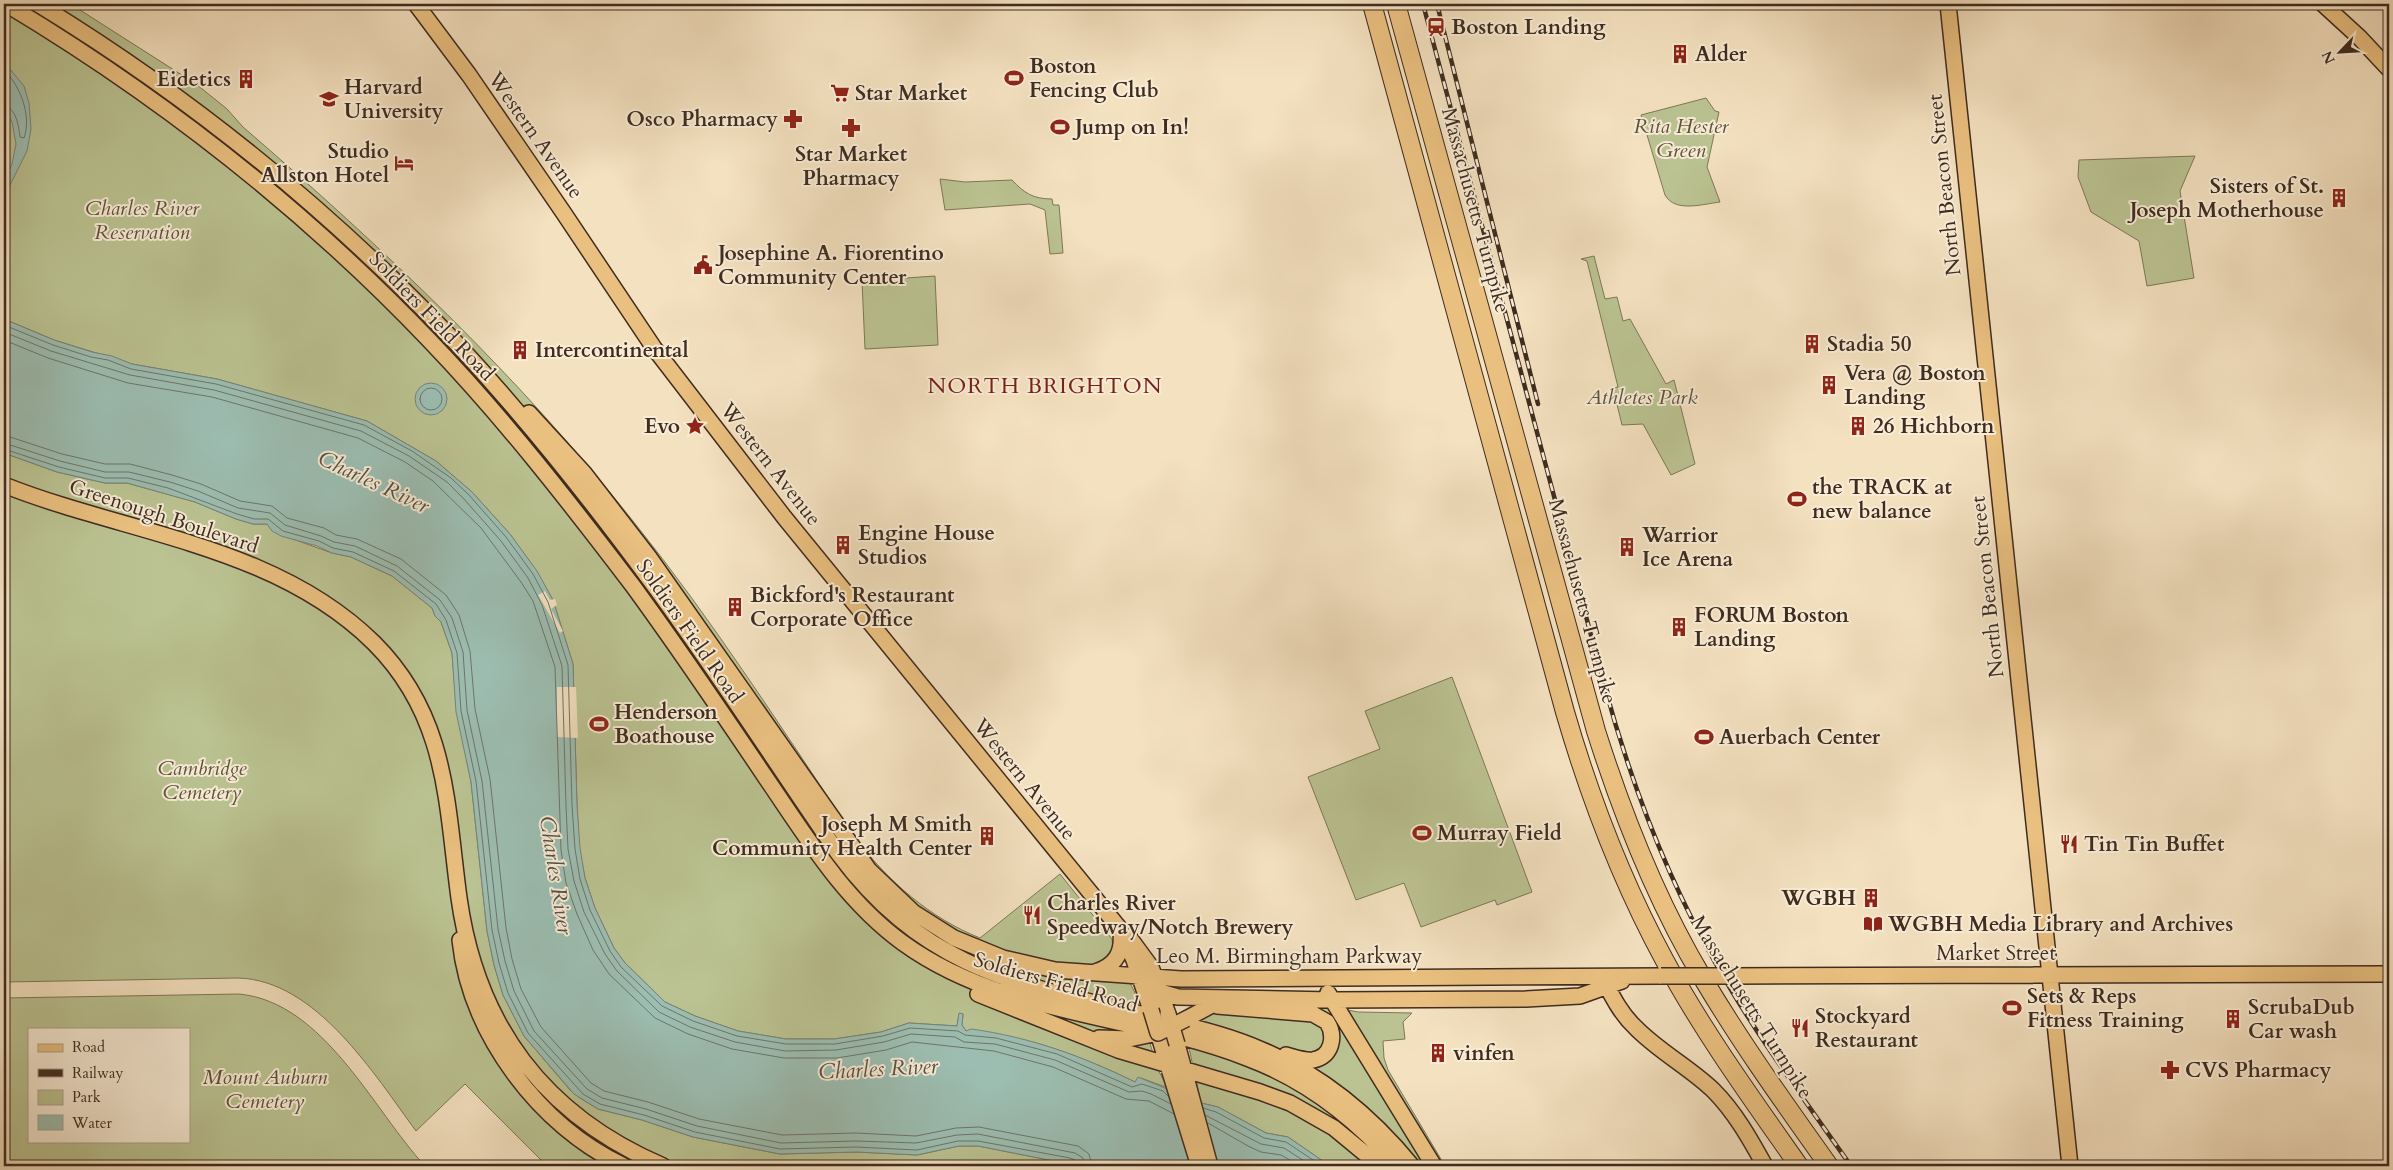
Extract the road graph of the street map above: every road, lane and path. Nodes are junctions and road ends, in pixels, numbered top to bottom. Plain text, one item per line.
1 (6, 4) edge
2 (38, 4) edge
3 (416, 4) edge
4 (1372, 4) edge
5 (1396, 4) edge
6 (1948, 4) edge
7 (2323, 4) edge
8 (2389, 69) edge
9 (472, 361) junction
10 (4, 485) edge
11 (460, 901) junction
12 (1120, 929) junction
13 (934, 963) junction
14 (1092, 973) junction
15 (2049, 974) junction
16 (2389, 974) edge
17 (1140, 976) junction
18 (1156, 978) junction
19 (1319, 979) junction
20 (1605, 982) junction
21 (1161, 993) junction
22 (1332, 1000) junction
23 (1219, 1001) junction
24 (1068, 1030) junction
25 (1161, 1030) junction
26 (1262, 1050) junction
27 (1169, 1067) junction
28 (1186, 1072) junction
29 (1185, 1098) junction
30 (1197, 1139) junction
31 (624, 1166) edge
32 (662, 1166) edge
33 (1199, 1166) edge
34 (1210, 1166) edge
35 (1380, 1166) edge
36 (1397, 1166) edge
37 (1412, 1166) edge
38 (1434, 1166) edge
39 (1765, 1166) edge
40 (1799, 1166) edge
41 (1829, 1166) edge
42 (2070, 1166) edge

1 - 13 main road, Soldiers Field Road
2 - 9 main road, Soldiers Field Road
3 - 12 main road, Western Avenue
4 - 40 highway
5 - 41 highway, Massachusetts Turnpike
6 - 15 main road, North Beacon Street
7 - 8 main road
9 - 14 main road
9 - 26 main road, Soldiers Field Road
10 - 11 main road, Greenough Boulevard
11 - 31 main road, Greenough Boulevard
11 - 32 main road, Greenough Boulevard
12 - 14 main road
12 - 17 main road, Western Avenue
12 - 18 main road, Western Avenue
13 - 24 main road
13 - 36 main road, Soldiers Field Road
14 - 17 main road
15 - 16 main road, Market Street
15 - 20 main road, Market Street, bridge
15 - 42 main road, North Beacon Street
17 - 18 main road, Leo M. Birmingham Parkway
17 - 21 main road, Leo M. Birmingham Parkway
17 - 25 main road, Western Avenue, bridge
18 - 19 main road, Leo M. Birmingham Parkway
18 - 21 main road, Western Avenue
19 - 20 main road, Leo M. Birmingham Parkway
19 - 22 main road
20 - 22 main road, Leo M. Birmingham Parkway
20 - 39 main road
21 - 23 main road, Leo M. Birmingham Parkway
21 - 25 main road, Western Avenue
22 - 23 main road, Leo M. Birmingham Parkway
22 - 38 main road
23 - 25 main road, bridge
23 - 26 main road
24 - 25 main road
24 - 27 main road
25 - 27 main road, Western Avenue
25 - 28 main road, Western Avenue, bridge
26 - 37 main road, Soldiers Field Road
27 - 28 main road
27 - 29 main road, Western Avenue
28 - 29 main road, Western Avenue
28 - 35 main road
29 - 30 main road, Western Avenue
30 - 33 main road
30 - 34 main road

